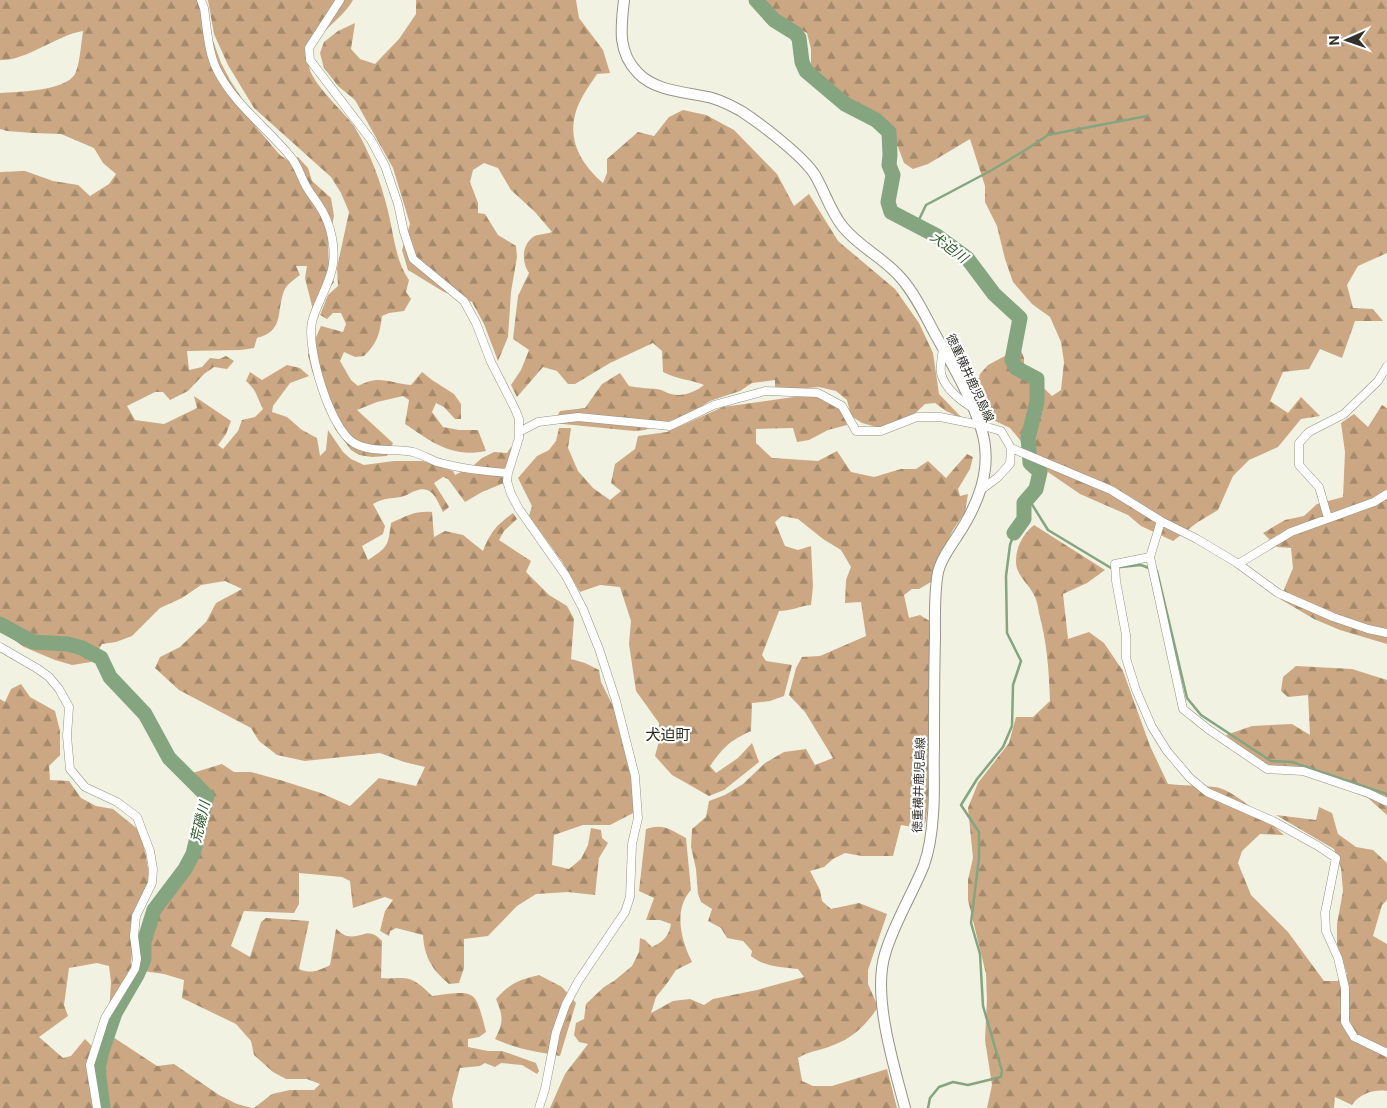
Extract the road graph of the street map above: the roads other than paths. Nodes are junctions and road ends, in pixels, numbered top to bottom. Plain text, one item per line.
1 (201, 0) edge
2 (340, 0) edge
3 (624, 0) edge
4 (1387, 366) edge
5 (980, 425) junction
6 (519, 432) junction
7 (1011, 448) junction
8 (508, 474) junction
9 (982, 489) junction
10 (1387, 494) edge
11 (1328, 518) junction
12 (1161, 521) junction
13 (1150, 557) junction
14 (1238, 564) junction
15 (1387, 633) edge
16 (0, 646) edge
17 (1387, 802) edge
18 (1387, 1053) edge
19 (97, 1108) edge
20 (539, 1108) edge
21 (905, 1108) edge

1 - 8 street
2 - 6 street
3 - 5 main road, 徳重横井鹿児島線
4 - 11 street
5 - 6 street
5 - 7 street
5 - 9 main road, 徳重横井鹿児島線
6 - 8 street
7 - 9 street
7 - 12 street
8 - 20 street
9 - 21 main road, 徳重横井鹿児島線
10 - 11 street
11 - 14 street
12 - 13 street
12 - 14 street
13 - 17 street
13 - 18 street
14 - 15 street
16 - 19 street

